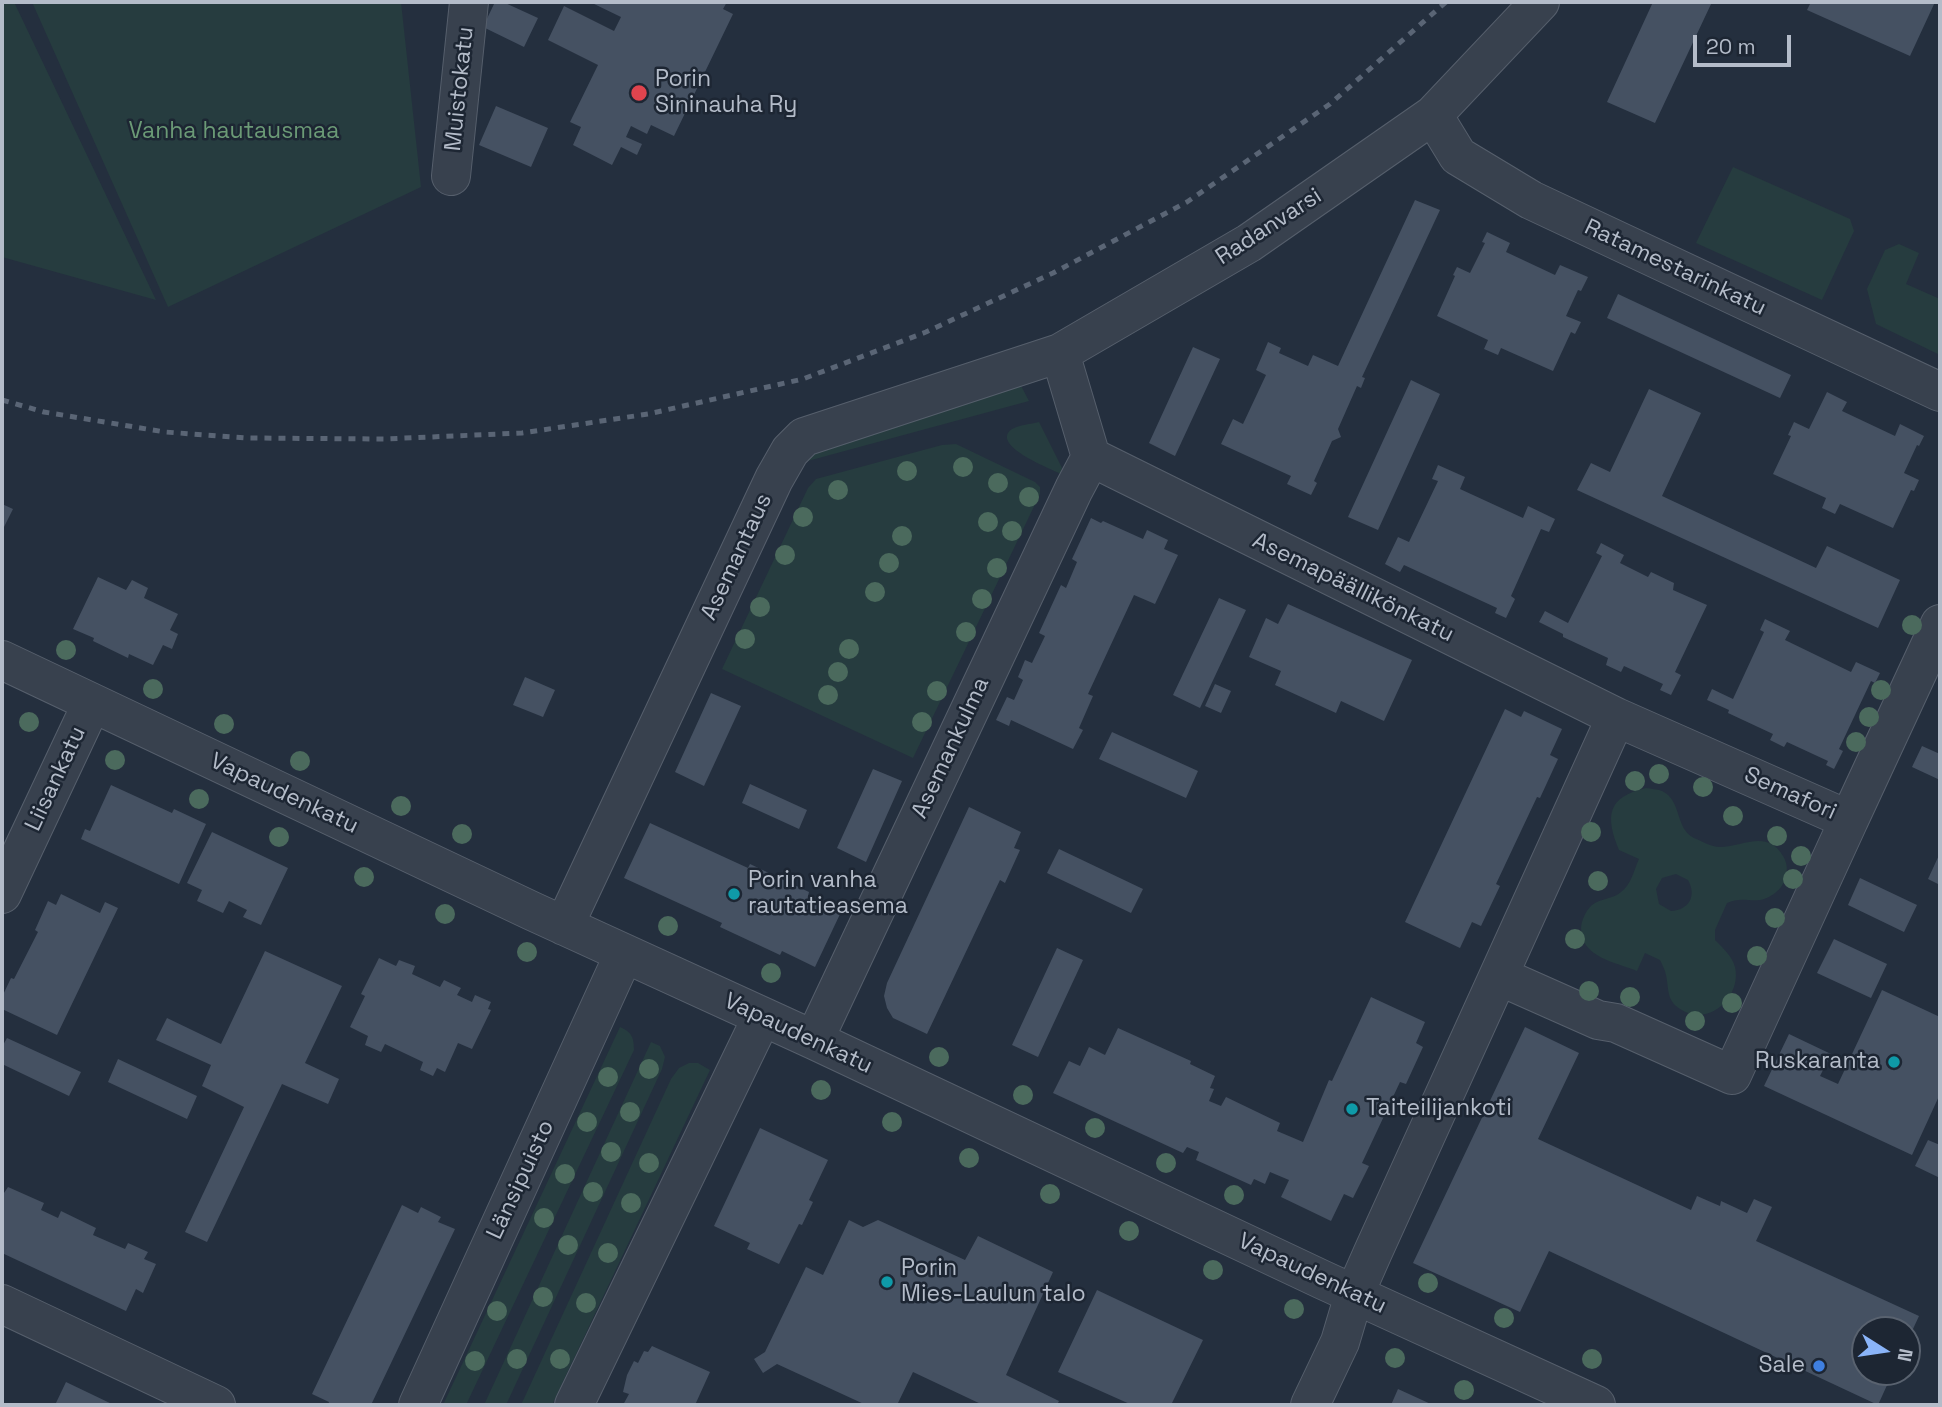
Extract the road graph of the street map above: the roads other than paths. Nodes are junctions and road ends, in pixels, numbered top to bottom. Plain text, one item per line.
1 (469, 2) edge
2 (1540, 2) edge
3 (1433, 115) junction
4 (451, 176) dead end
5 (1060, 353) junction
6 (1940, 392) edge
7 (1091, 457) junction
8 (1940, 624) edge
9 (2, 660) edge
10 (92, 703) junction
11 (1616, 717) junction
12 (1849, 820) junction
13 (2, 894) edge
14 (564, 926) junction
15 (624, 954) junction
16 (1499, 976) junction
17 (762, 1017) junction
18 (814, 1040) junction
19 (1354, 1295) junction
20 (2, 1304) edge
21 (216, 1405) edge
22 (418, 1405) edge
23 (574, 1405) edge
24 (1310, 1405) edge
25 (1596, 1405) edge

1 - 4 street, Muistokatu
2 - 3 street, Radanvarsi
3 - 5 street, Radanvarsi
3 - 6 street, Ratamestarinkatu
5 - 7 street
5 - 14 street, Asemantaus
7 - 11 street, Asemapäällikönkatu
7 - 18 street, Asemankulma
8 - 12 street
9 - 10 street, Vapaudenkatu
10 - 13 street, Liisankatu
10 - 14 street, Vapaudenkatu
11 - 12 street, Semafori
11 - 16 street
12 - 16 street, Semafori
14 - 15 street, Vapaudenkatu
15 - 17 street, Vapaudenkatu
15 - 22 street, Länsipuisto
16 - 19 street
17 - 18 street, Vapaudenkatu
17 - 23 street
18 - 19 street, Vapaudenkatu
19 - 24 street
19 - 25 street, Vapaudenkatu
20 - 21 street

